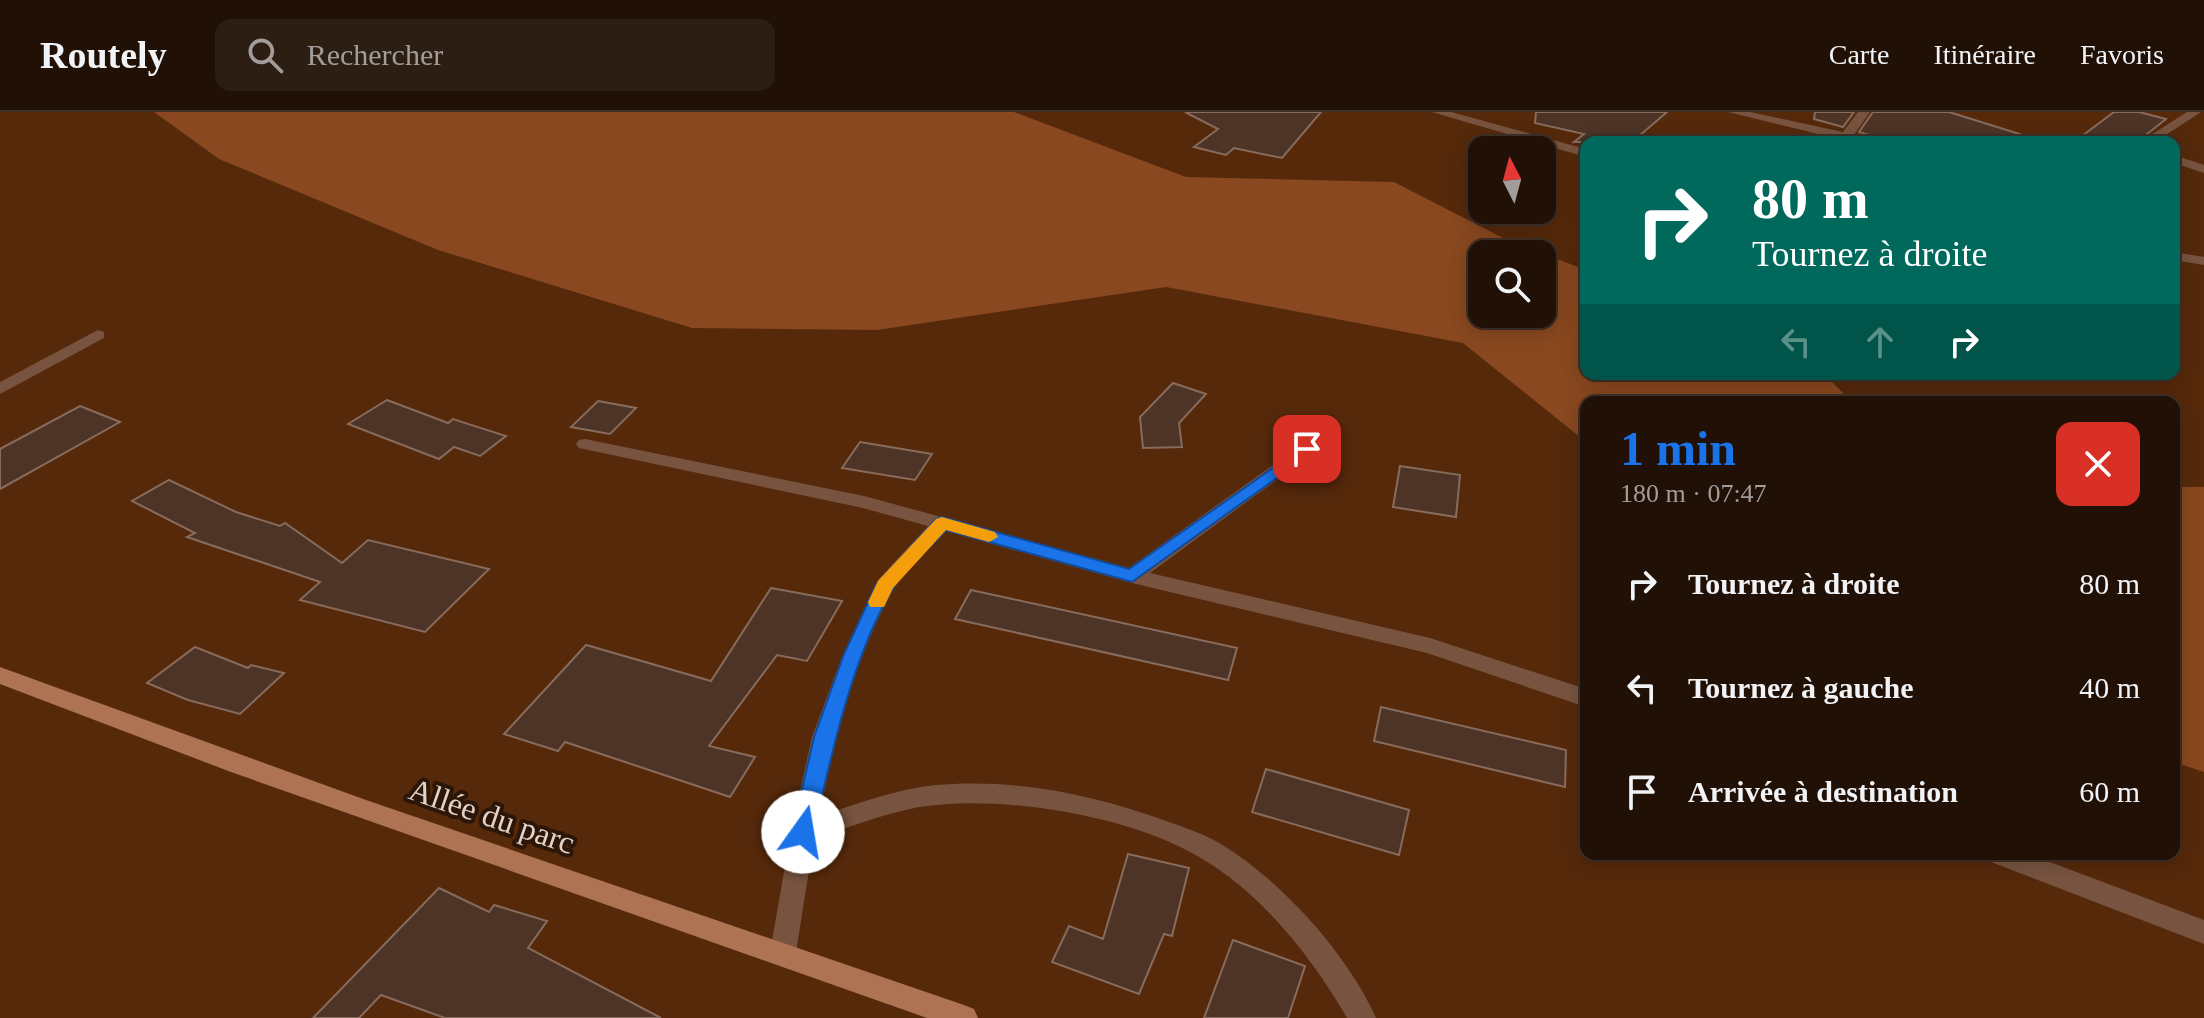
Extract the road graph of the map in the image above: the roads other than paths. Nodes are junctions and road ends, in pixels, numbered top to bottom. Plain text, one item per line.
1 (1438, 112) edge
2 (1734, 112) edge
3 (1864, 112) edge
4 (2195, 112) edge
5 (1829, 136) edge
6 (1848, 136) edge
7 (2156, 136) edge
8 (1580, 151) edge
9 (2180, 161) edge
10 (2204, 169) edge
11 (2180, 257) edge
12 (2204, 261) edge
13 (98, 335) dead end
14 (0, 389) edge
15 (585, 444) dead end
16 (1307, 449) dead end
17 (942, 523) junction
18 (1132, 576) junction
19 (0, 675) edge
20 (1580, 696) edge
21 (803, 832) junction
22 (2016, 860) edge
23 (2204, 932) edge
24 (783, 952) junction
25 (964, 1018) edge
26 (1362, 1018) edge

1 - 8 street
2 - 5 street
3 - 6 street
4 - 7 street
9 - 10 street
11 - 12 street
13 - 14 street
15 - 17 street
16 - 18 street
17 - 18 street
17 - 21 street
18 - 20 street
19 - 24 street, Allée du parc
21 - 24 street
21 - 26 street
22 - 23 street
24 - 25 street, Allée du parc

